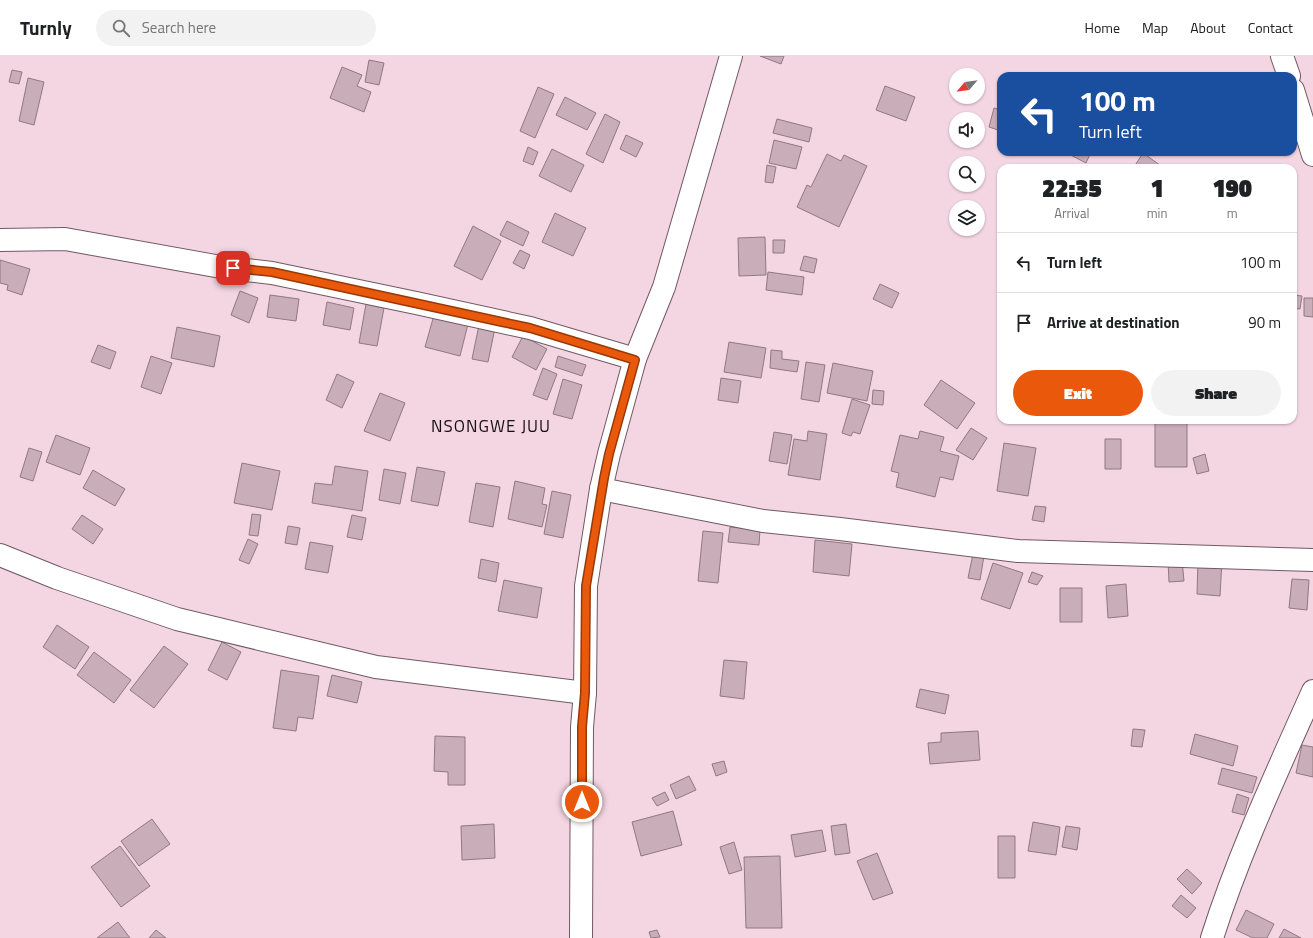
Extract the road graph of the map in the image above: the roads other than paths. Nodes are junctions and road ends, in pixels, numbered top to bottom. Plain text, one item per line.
1 (731, 56) edge
2 (1282, 56) edge
3 (1288, 72) edge
4 (1297, 103) edge
5 (1313, 155) edge
6 (0, 240) edge
7 (635, 360) junction
8 (601, 489) junction
9 (0, 555) edge
10 (1313, 560) edge
11 (1313, 691) edge
12 (585, 693) junction
13 (580, 938) edge
14 (1212, 938) edge

1 - 7 street
2 - 3 street
4 - 5 street
6 - 7 street
7 - 8 street
8 - 10 street
8 - 12 street
9 - 12 street
11 - 14 street
12 - 13 street

